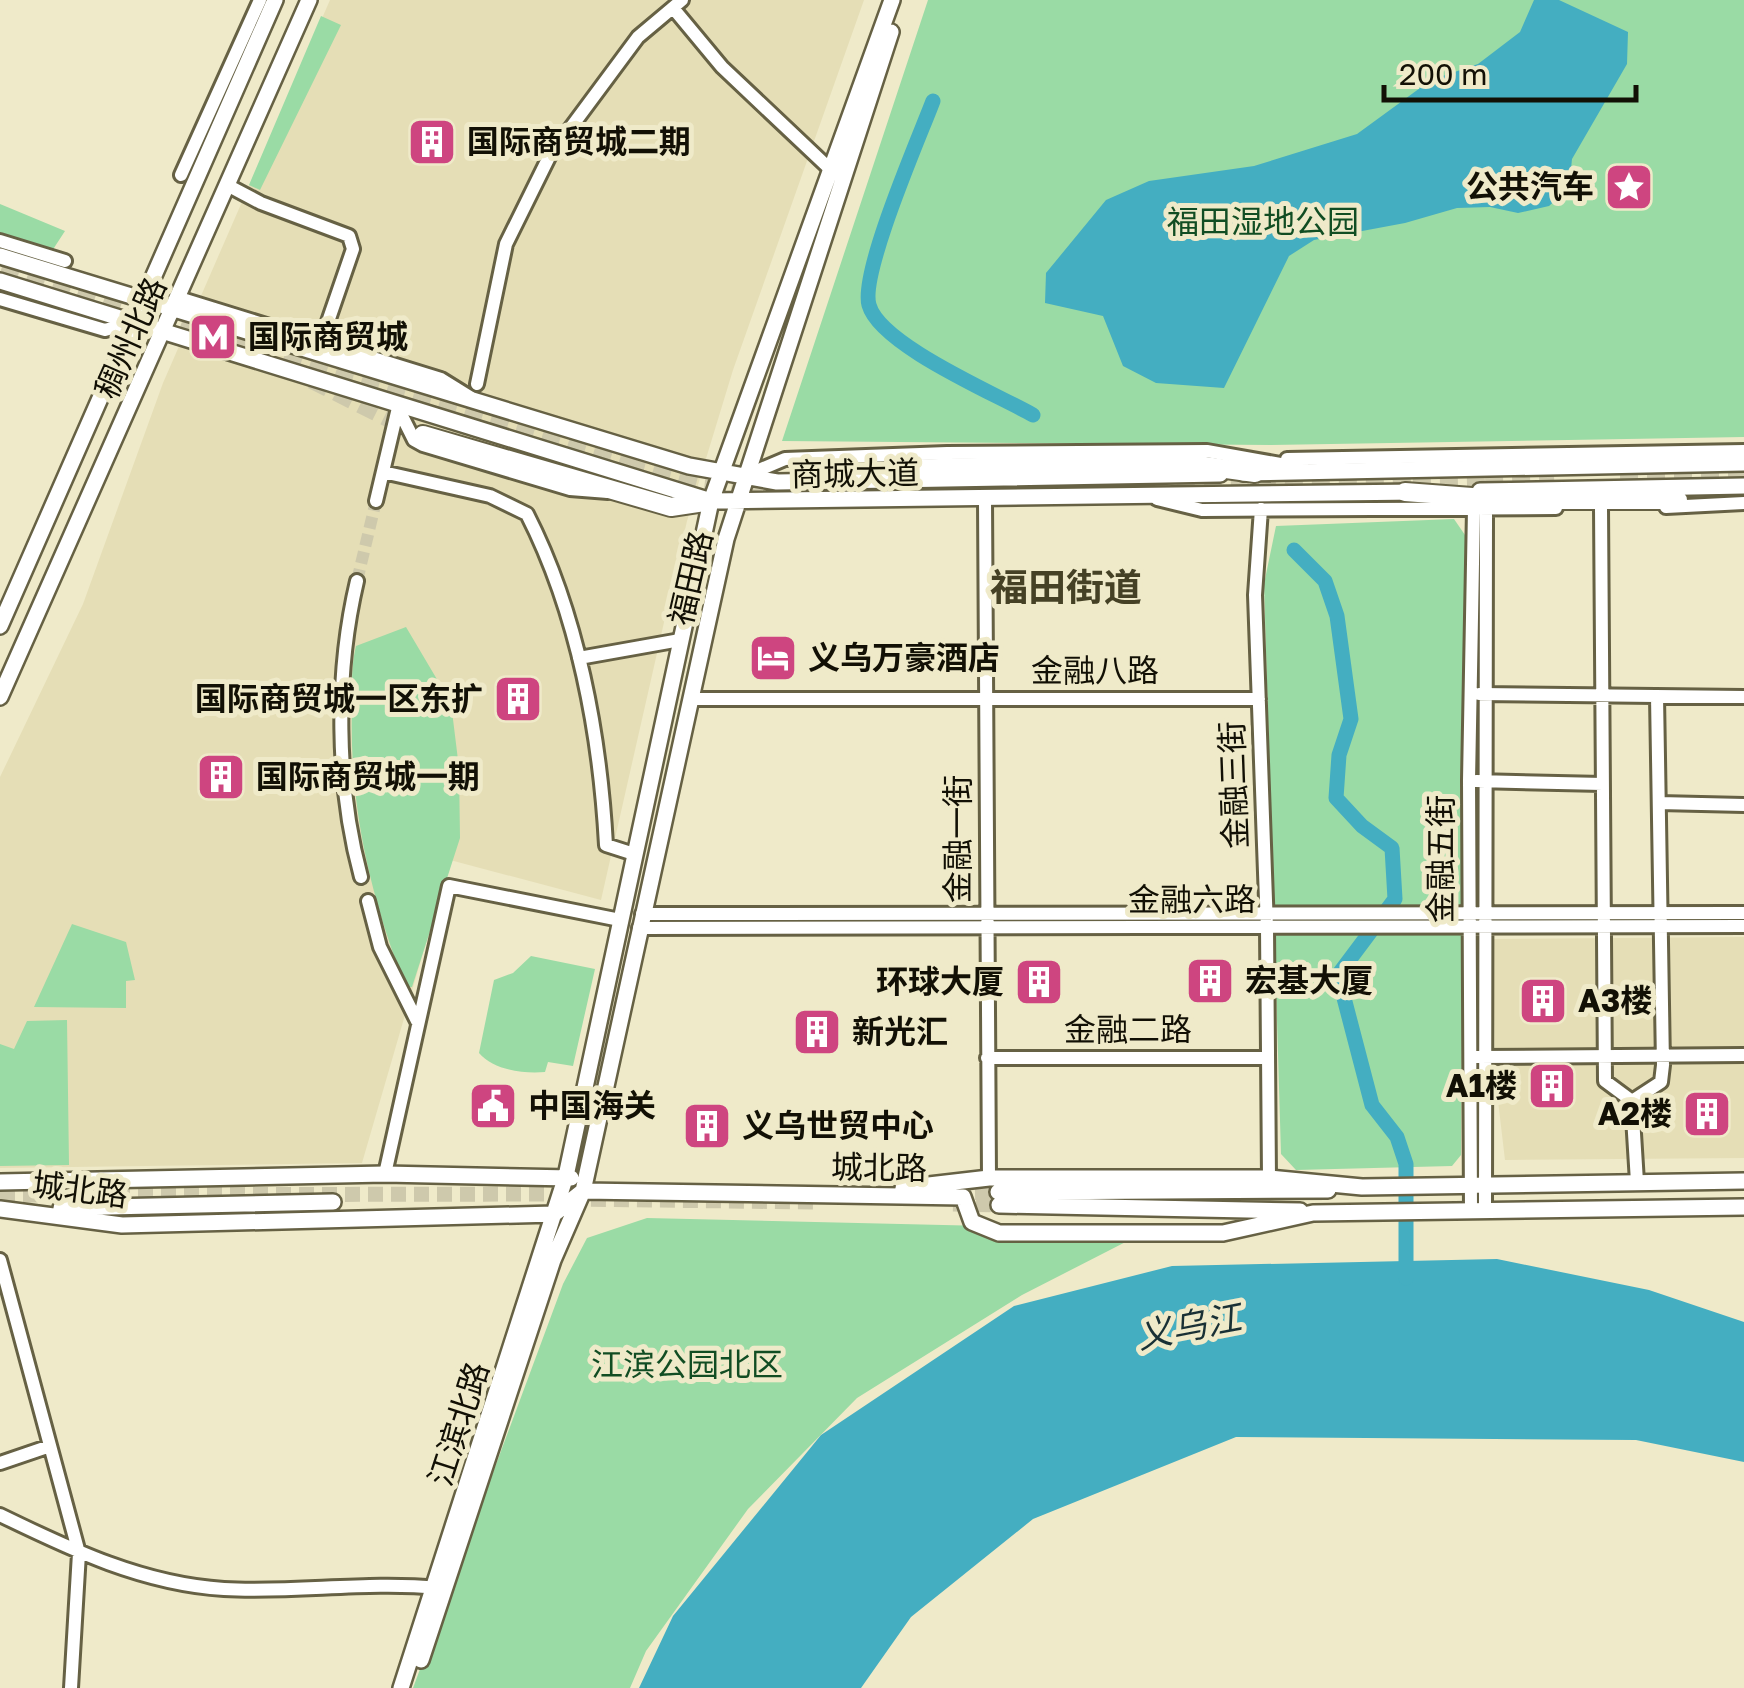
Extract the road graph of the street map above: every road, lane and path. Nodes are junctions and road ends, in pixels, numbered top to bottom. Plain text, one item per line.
1 (260, 0) edge
2 (275, 0) edge
3 (309, 0) edge
4 (892, 0) edge
5 (902, 0) edge
6 (678, 4) edge
7 (830, 170) junction
8 (181, 175) dead end
9 (228, 185) junction
10 (0, 241) edge
11 (0, 256) edge
12 (65, 261) dead end
13 (0, 281) edge
14 (0, 299) edge
15 (145, 302) junction
16 (176, 305) junction
17 (137, 320) junction
18 (164, 331) junction
19 (321, 342) junction
20 (477, 384) dead end
21 (475, 402) junction
22 (398, 408) junction
23 (423, 435) tunnel mouth
24 (1744, 450) edge
25 (1271, 460) junction
26 (1744, 462) edge
27 (899, 469) tunnel mouth
28 (721, 471) junction
29 (383, 472) junction
30 (1315, 472) junction
31 (1255, 473) junction
32 (747, 475) junction
33 (1744, 486) edge
34 (620, 492) junction
35 (1404, 492) junction
36 (1150, 496) junction
37 (985, 500) junction
38 (1678, 500) dead end
39 (376, 501) tunnel mouth
40 (710, 501) junction
41 (738, 504) junction
42 (1744, 504) edge
43 (1601, 507) junction
44 (1261, 509) junction
45 (1480, 509) junction
46 (357, 582) tunnel mouth
47 (0, 626) edge
48 (680, 640) junction
49 (579, 658) junction
50 (1478, 694) junction
51 (1601, 694) junction
52 (1658, 696) junction
53 (0, 697) edge
54 (1744, 697) edge
55 (691, 699) junction
56 (985, 699) junction
57 (1259, 699) junction
58 (1469, 780) junction
59 (1484, 781) junction
60 (1603, 784) junction
61 (1659, 803) junction
62 (1744, 805) edge
63 (634, 854) junction
64 (361, 876) dead end
65 (368, 901) dead end
66 (986, 913) junction
67 (1744, 913) edge
68 (620, 920) junction
69 (1469, 920) junction
70 (1485, 920) junction
71 (1603, 920) junction
72 (1661, 920) junction
73 (641, 921) junction
74 (1266, 921) junction
75 (1744, 926) edge
76 (986, 928) junction
77 (417, 1020) junction
78 (1744, 1055) edge
79 (1604, 1056) junction
80 (1663, 1056) junction
81 (1470, 1057) junction
82 (1485, 1057) junction
83 (987, 1058) junction
84 (1268, 1058) junction
85 (1632, 1101) junction
86 (385, 1174) junction
87 (566, 1176) junction
88 (988, 1178) junction
89 (1269, 1178) junction
90 (1744, 1180) edge
91 (0, 1182) edge
92 (1638, 1182) junction
93 (1486, 1184) junction
94 (1468, 1185) junction
95 (584, 1187) junction
96 (1368, 1187) junction
97 (333, 1202) dead end
98 (1744, 1208) edge
99 (8, 1209) edge
100 (1478, 1209) junction
101 (1313, 1213) junction
102 (554, 1214) junction
103 (0, 1260) edge
104 (50, 1446) junction
105 (0, 1463) edge
106 (0, 1515) edge
107 (79, 1554) junction
108 (440, 1588) junction
109 (71, 1688) edge
110 (401, 1688) edge
111 (410, 1688) edge

1 - 8 street
2 - 15 main road, 稠州北路
3 - 9 main road, 稠州北路
4 - 7 main road, 福田路
5 - 32 main road, 福田路
6 - 7 street
6 - 20 street
7 - 28 main road, 福田路
9 - 16 main road, 稠州北路
9 - 19 street
10 - 12 street
11 - 15 main road, 商城大道
13 - 17 main road, 商城大道
14 - 17 street
15 - 16 main road, 商城大道
15 - 17 main road, 稠州北路
16 - 18 main road, 稠州北路
16 - 19 street
16 - 21 main road, 商城大道
17 - 18 main road, 商城大道
17 - 47 main road, 稠州北路
18 - 22 main road, 商城大道
18 - 53 main road, 稠州北路
19 - 21 street
21 - 28 main road, 商城大道
22 - 29 street
22 - 34 street
22 - 40 main road, 商城大道
23 - 34 highway
24 - 25 street
25 - 30 street
25 - 32 street
26 - 30 main road, 商城大道
27 - 31 highway
28 - 32 main road, 商城大道
28 - 40 main road, 福田路
29 - 39 street
29 - 49 street
30 - 31 main road, 商城大道
31 - 32 main road, 商城大道
32 - 41 main road, 福田路
33 - 35 main road, 商城大道
34 - 40 highway
35 - 36 main road, 商城大道
35 - 38 highway
36 - 37 main road, 商城大道
36 - 44 street
37 - 41 main road, 商城大道
37 - 56 street, 金融一街
40 - 41 main road, 商城大道
40 - 48 main road, 福田路
41 - 55 main road, 福田路
42 - 43 street
43 - 45 street
43 - 51 street
44 - 45 street
44 - 57 street, 金融三街
45 - 50 street, 金融五街
46 - 64 street
48 - 49 street
48 - 63 main road, 福田路
49 - 63 street
50 - 51 street
50 - 58 street, 金融五街
50 - 59 street, 金融五街
51 - 52 street
51 - 60 street
52 - 54 street
52 - 61 street
55 - 56 street, 金融八路
55 - 73 main road, 福田路
56 - 57 street, 金融八路
56 - 66 street, 金融一街
57 - 74 street, 金融三街
58 - 59 street
58 - 69 street, 金融五街
59 - 60 street
59 - 70 street, 金融五街
60 - 71 street
61 - 62 street
61 - 72 street
63 - 68 main road, 福田路
65 - 77 street
66 - 73 street, 金融六路
66 - 74 street, 金融六路
66 - 76 street, 金融一街
67 - 72 street, 金融六路
68 - 77 street
68 - 87 main road, 福田路
69 - 70 street, 金融六路
69 - 74 street, 金融六路
69 - 74 street, 金融六路
69 - 81 street, 金融五街
70 - 71 street, 金融六路
70 - 82 street, 金融五街
71 - 72 street, 金融六路
71 - 79 street
72 - 75 street, 金融六路
72 - 80 street
73 - 76 street, 金融六路
73 - 95 main road, 福田路
74 - 76 street, 金融六路
74 - 84 street, 金融三街
76 - 83 street, 金融一街
77 - 86 street
78 - 80 street
79 - 80 street
79 - 82 street
79 - 85 street
80 - 85 street
81 - 82 street
81 - 94 street, 金融五街
82 - 93 street, 金融五街
83 - 84 street, 金融二路
83 - 88 street, 金融一街
84 - 89 street, 金融三街
85 - 92 street
86 - 87 main road, 城北路
86 - 91 main road, 城北路
87 - 95 main road, 城北路
87 - 102 main road, 江滨北路
88 - 89 main road, 城北路
88 - 95 main road, 城北路
89 - 96 main road, 城北路
90 - 92 main road, 城北路
92 - 93 main road, 城北路
93 - 94 main road, 城北路
93 - 100 street, 金融五街
94 - 96 main road, 城北路
94 - 100 street, 金融五街
95 - 101 main road, 城北路
95 - 102 main road
95 - 108 main road, 江滨北路
96 - 101 main road
97 - 99 main road
98 - 100 main road, 城北路
99 - 102 main road, 城北路
100 - 101 main road, 城北路
102 - 108 main road, 江滨北路
103 - 104 street
104 - 105 street
104 - 107 street
106 - 107 street
107 - 108 street
107 - 109 street
108 - 110 main road, 江滨北路
108 - 111 main road, 江滨北路

